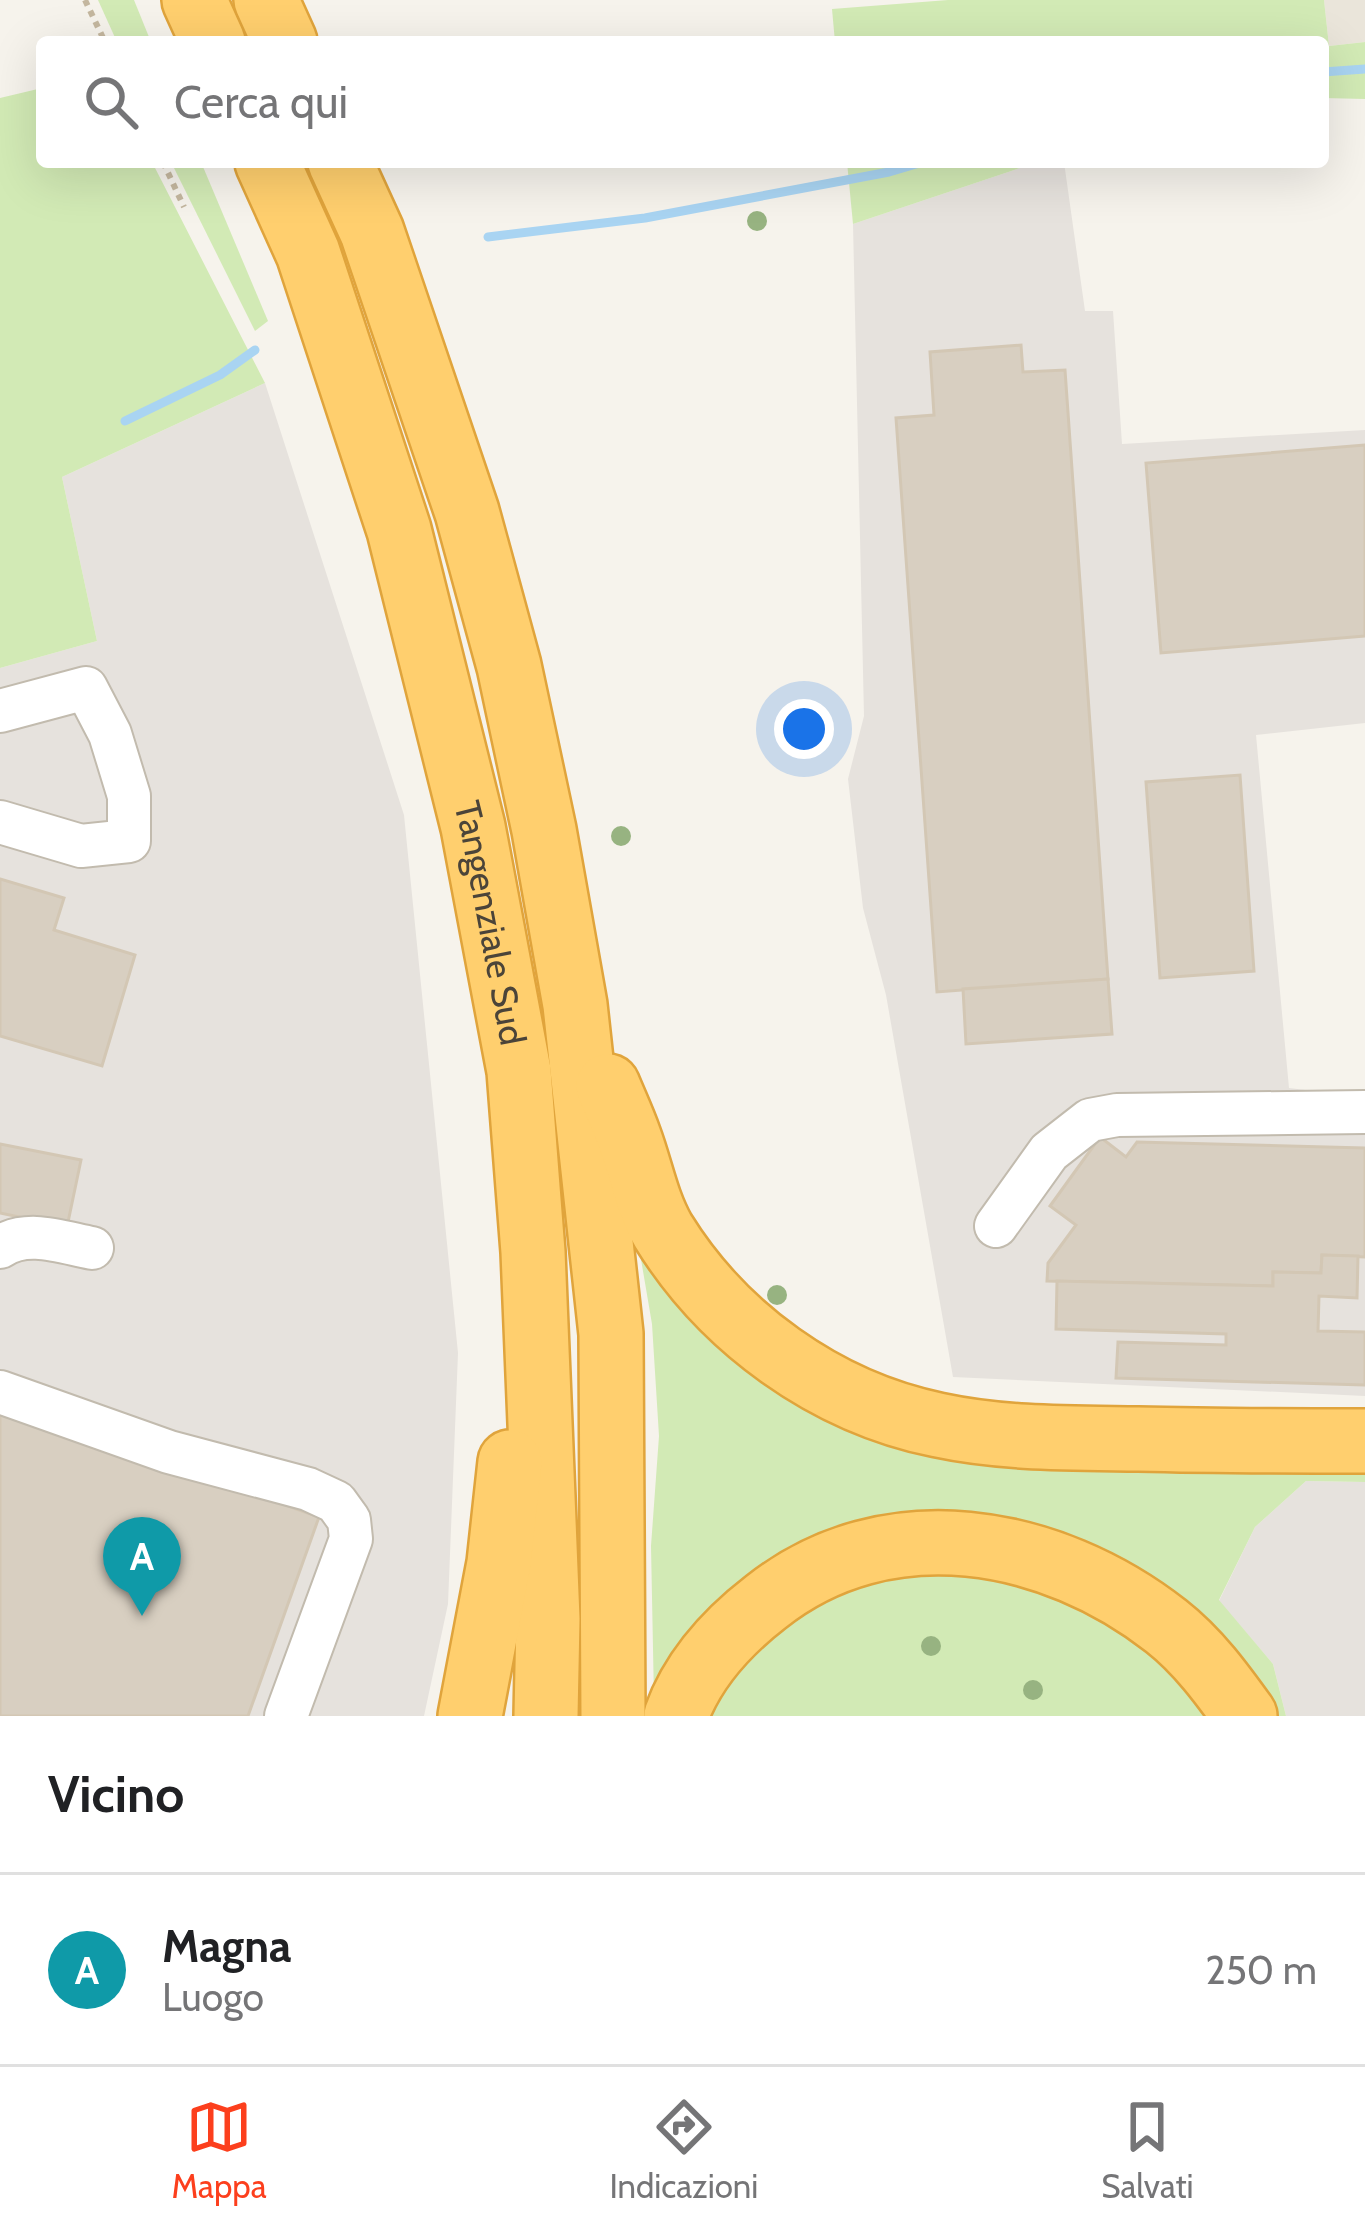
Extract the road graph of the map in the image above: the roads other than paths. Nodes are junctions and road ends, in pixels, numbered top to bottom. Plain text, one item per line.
1 (194, 0) edge
2 (266, 0) edge
3 (210, 36) edge
4 (282, 36) edge
5 (270, 168) edge
6 (343, 168) edge
7 (0, 711) edge
8 (0, 821) edge
9 (575, 1005) junction
10 (1365, 1112) edge
11 (996, 1226) dead end
12 (0, 1247) edge
13 (92, 1248) dead end
14 (533, 1252) junction
15 (0, 1391) edge
16 (1365, 1441) edge
17 (286, 1716) edge
18 (470, 1716) edge
19 (546, 1716) edge
20 (613, 1716) edge
21 (676, 1716) edge
22 (1244, 1716) edge

1 - 3 highway
2 - 4 highway
5 - 14 highway, Tangenziale Sud
6 - 9 highway, Tangenziale Sud
7 - 8 street
9 - 16 highway
9 - 20 highway, Tangenziale Sud
10 - 11 street
12 - 13 street
14 - 18 highway
14 - 19 highway, Tangenziale Sud
15 - 17 street
21 - 22 highway

